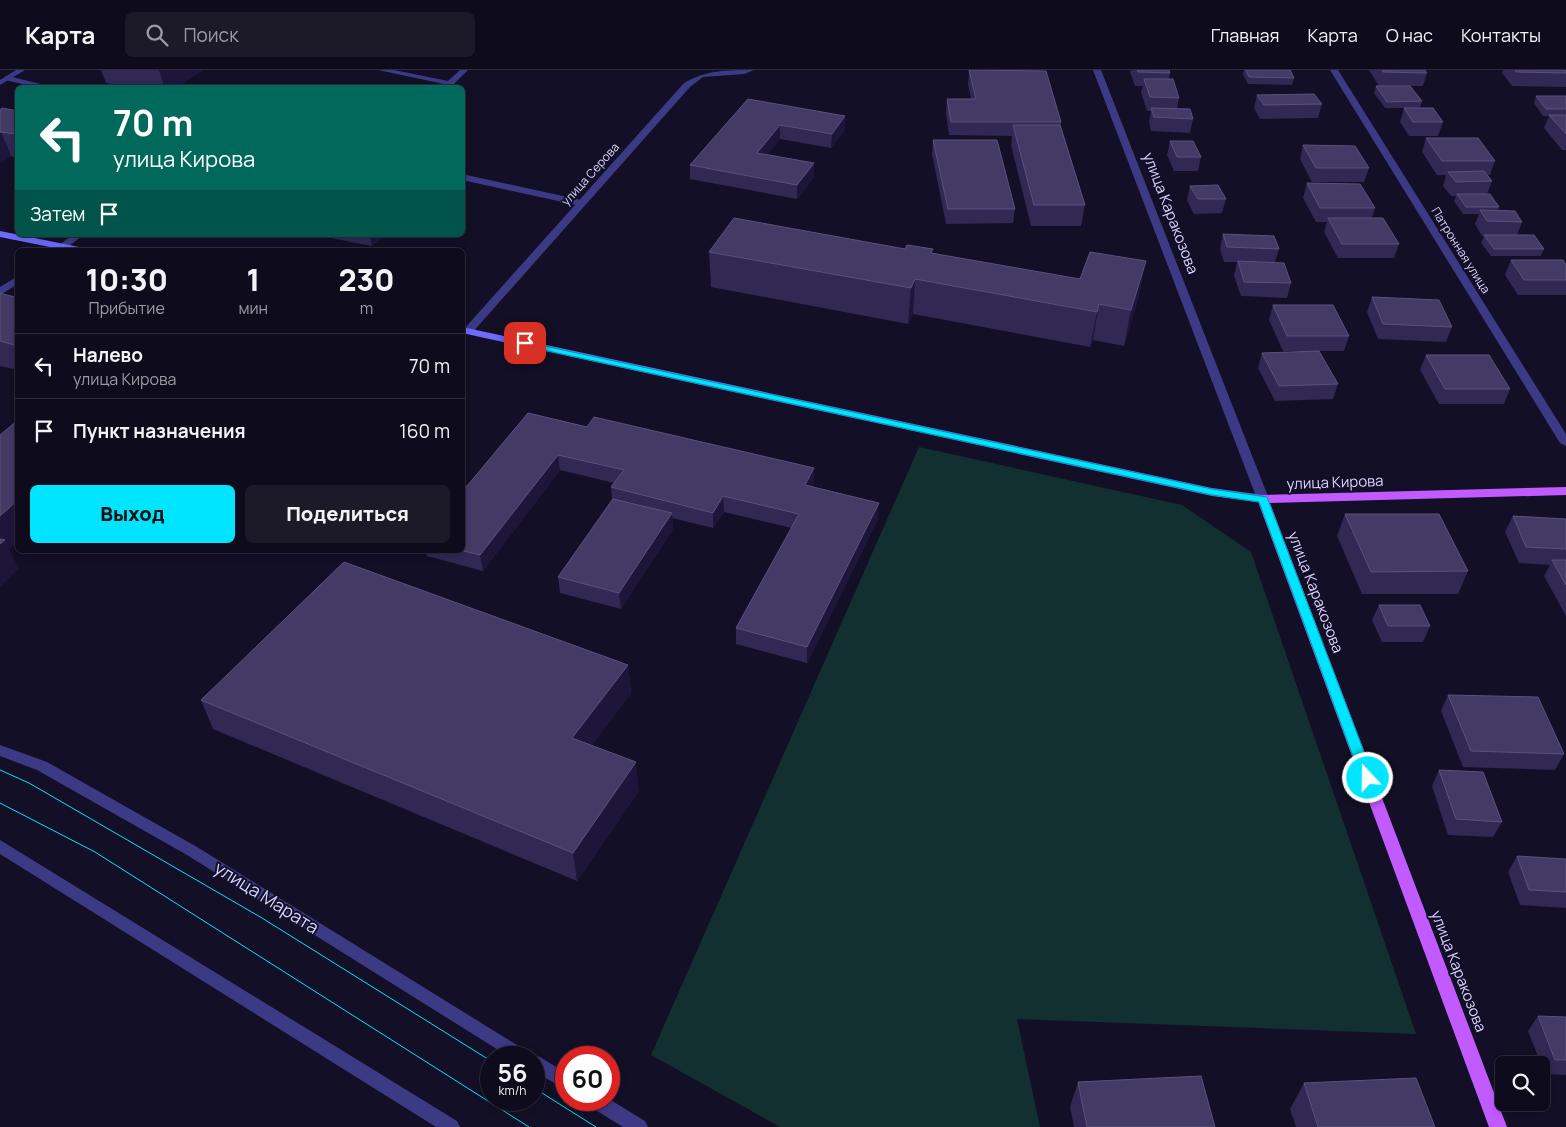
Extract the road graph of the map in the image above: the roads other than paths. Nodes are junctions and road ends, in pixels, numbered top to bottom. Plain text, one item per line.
1 (21, 70) edge
2 (382, 70) edge
3 (464, 70) edge
4 (750, 70) edge
5 (1097, 70) edge
6 (1334, 70) edge
7 (8, 78) junction
8 (0, 83) edge
9 (40, 85) edge
10 (443, 85) edge
11 (448, 85) edge
12 (465, 178) edge
13 (581, 203) junction
14 (0, 234) edge
15 (75, 237) edge
16 (60, 248) edge
17 (15, 281) edge
18 (0, 292) edge
19 (465, 330) edge
20 (1566, 443) edge
21 (1566, 491) edge
22 (1263, 499) junction
23 (0, 750) edge
24 (0, 846) edge
25 (507, 1046) edge
26 (613, 1111) edge
27 (447, 1126) edge
28 (638, 1127) edge
29 (1498, 1127) edge

1 - 7 street
2 - 10 street
3 - 11 street
4 - 13 street, улица Серова
5 - 22 street, улица Каракозова
6 - 20 street, Патронная улица
7 - 8 street
7 - 9 street
12 - 13 street
13 - 19 street, улица Серова
14 - 16 main road
15 - 16 street
17 - 18 street
19 - 22 main road, улица Кирова
21 - 22 main road, улица Кирова
22 - 29 main road, улица Каракозова
23 - 25 street, улица Марата
24 - 27 street
26 - 28 street

